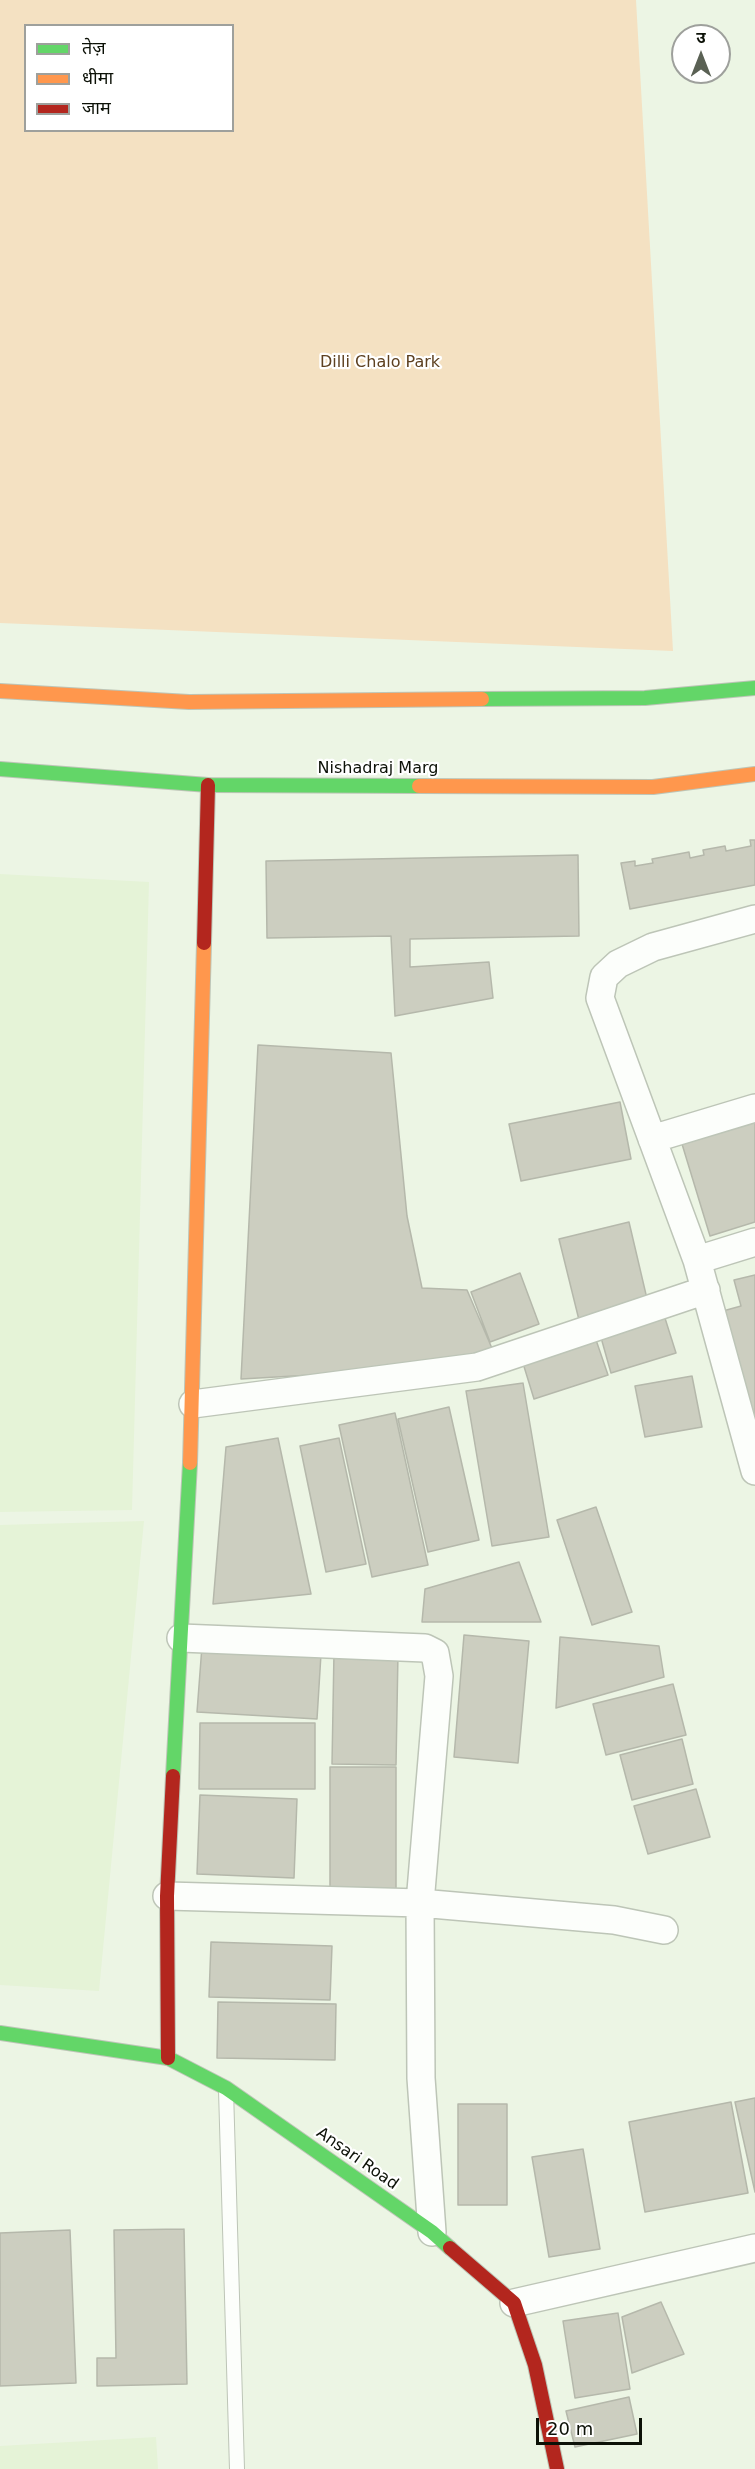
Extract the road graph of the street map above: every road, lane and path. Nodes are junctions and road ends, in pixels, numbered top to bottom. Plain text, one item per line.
1 (755, 688) edge
2 (0, 691) edge
3 (0, 769) edge
4 (755, 774) edge
5 (208, 785) junction
6 (755, 919) edge
7 (755, 1108) edge
8 (652, 1139) junction
9 (755, 1242) edge
10 (697, 1260) junction
11 (706, 1290) junction
12 (193, 1404) junction
13 (755, 1472) edge
14 (181, 1638) junction
15 (167, 1896) junction
16 (420, 1903) junction
17 (664, 1930) dead end
18 (0, 2033) edge
19 (168, 2058) junction
20 (226, 2088) junction
21 (432, 2232) junction
22 (755, 2248) edge
23 (514, 2303) junction
24 (237, 2469) edge
25 (558, 2469) edge

1 - 2 street
3 - 5 street, Nishadraj Marg
4 - 5 street, Nishadraj Marg
5 - 12 street
6 - 8 street
7 - 8 street
8 - 10 street
9 - 10 street
10 - 11 street
11 - 12 street
11 - 13 street
12 - 14 street
14 - 15 street
14 - 16 street
15 - 16 street
15 - 19 street
16 - 17 street
16 - 21 street
18 - 19 street, Ansari Road
19 - 20 street, Ansari Road
20 - 21 street, Ansari Road
20 - 24 lane
21 - 23 street, Ansari Road
22 - 23 street
23 - 25 street

